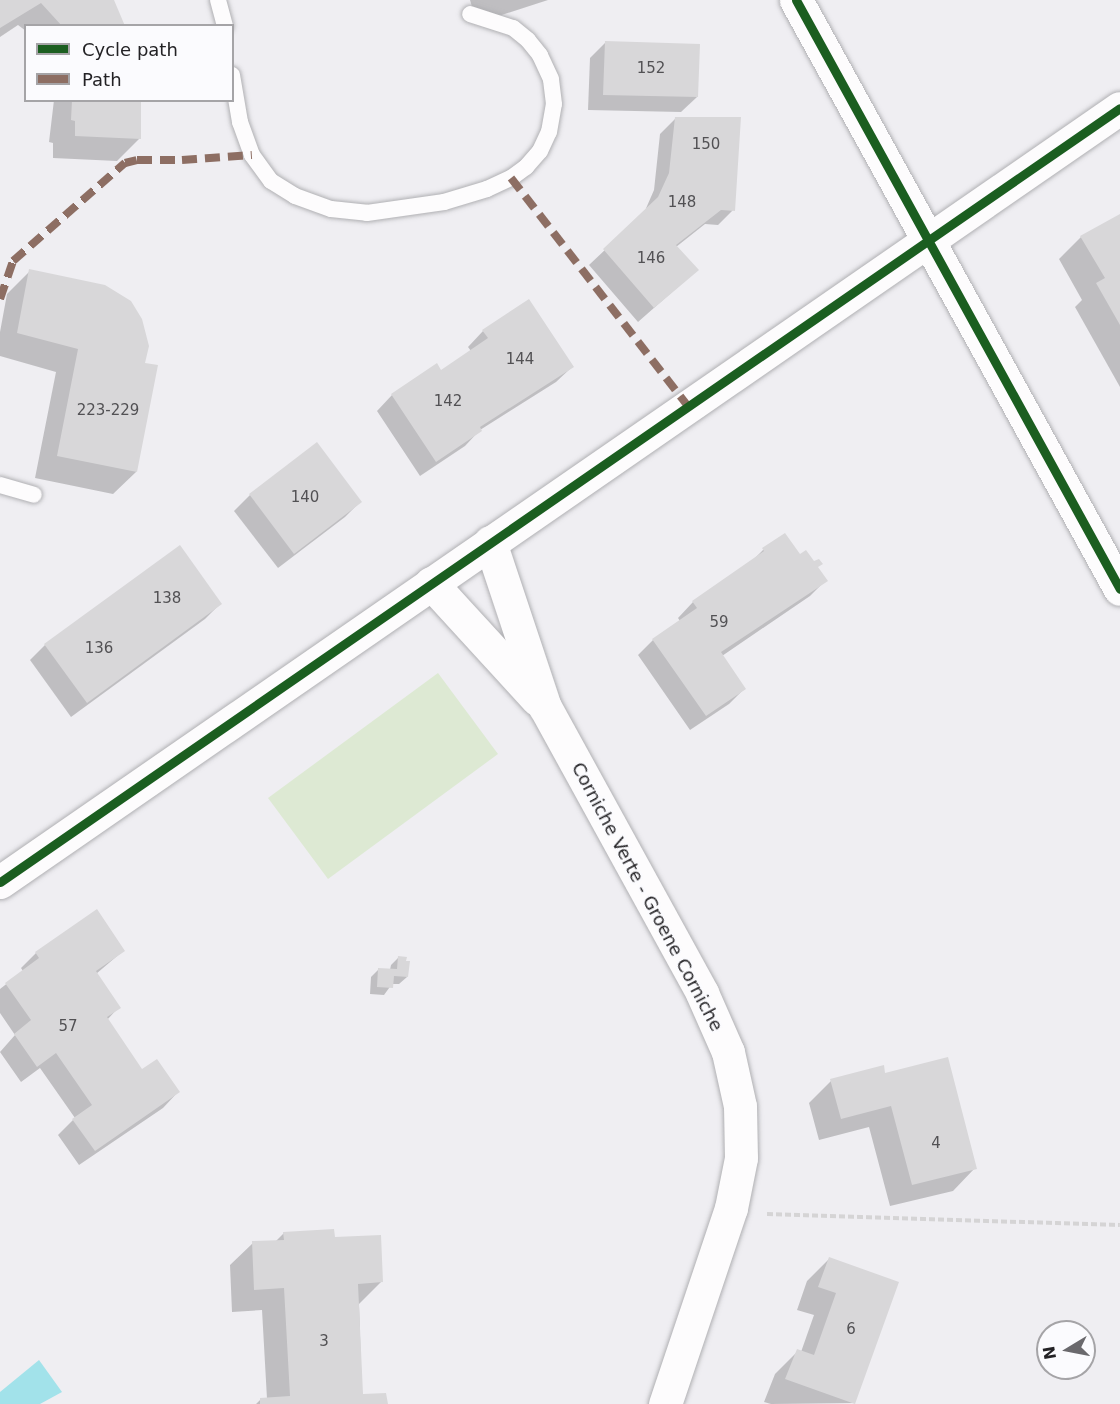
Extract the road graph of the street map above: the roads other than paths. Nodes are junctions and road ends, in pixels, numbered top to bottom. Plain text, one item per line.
1 (218, 0) edge
2 (796, 0) edge
3 (470, 14) dead end
4 (224, 24) edge
5 (234, 87) edge
6 (1120, 108) edge
7 (930, 239) junction
8 (0, 485) edge
9 (34, 495) dead end
10 (490, 542) junction
11 (431, 583) junction
12 (1120, 589) edge
13 (544, 707) junction
14 (0, 882) edge
15 (665, 1404) edge

1 - 4 lane
2 - 7 street
3 - 5 lane
6 - 7 street
7 - 10 street
7 - 12 street
8 - 9 lane
10 - 11 street
10 - 13 street, Corniche Verte - Groene Corniche
11 - 13 street, Corniche Verte - Groene Corniche
11 - 14 street
13 - 15 street, Corniche Verte - Groene Corniche

